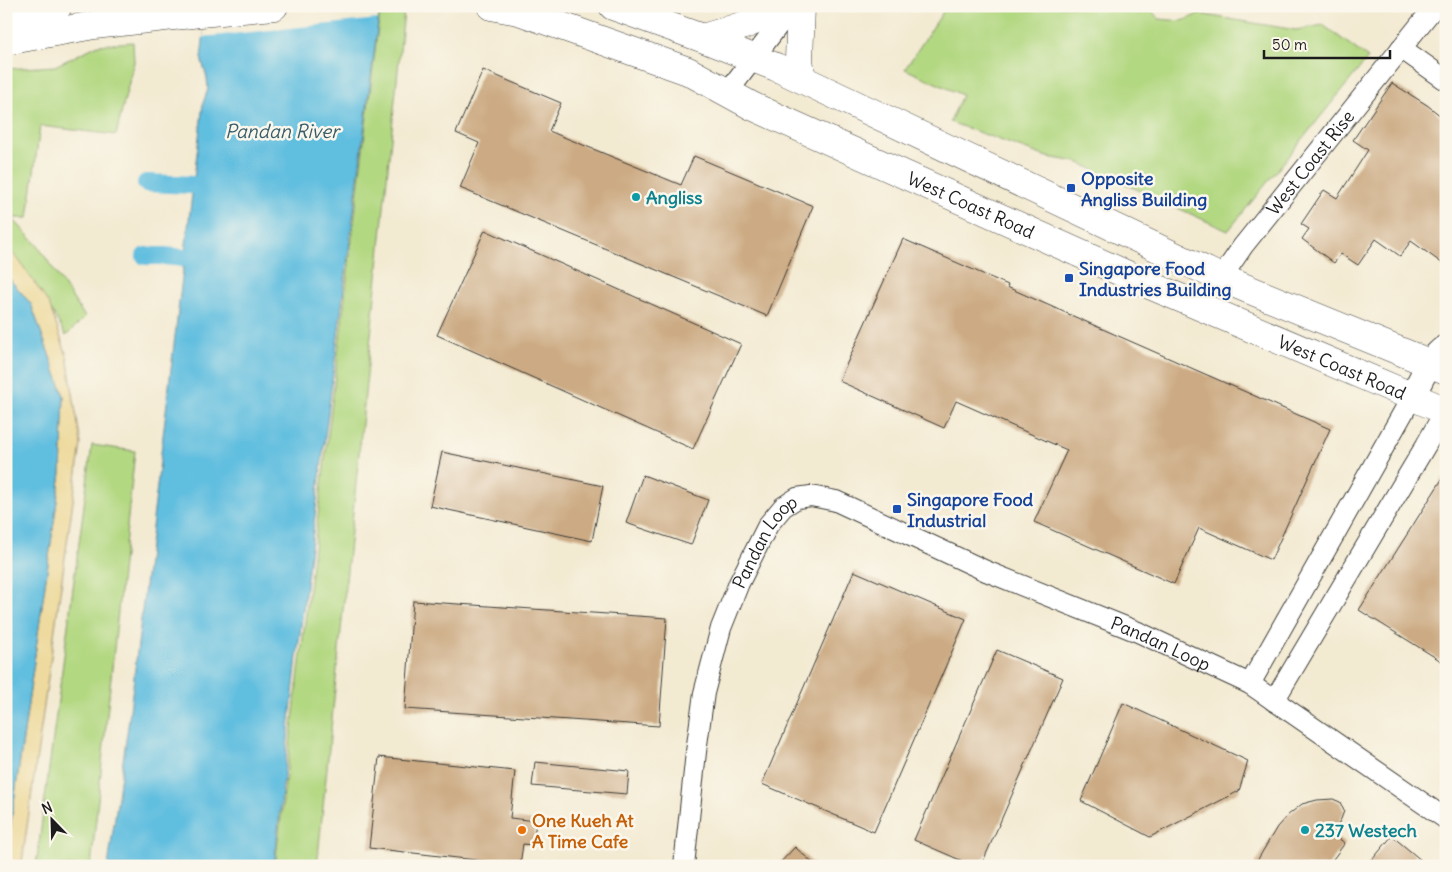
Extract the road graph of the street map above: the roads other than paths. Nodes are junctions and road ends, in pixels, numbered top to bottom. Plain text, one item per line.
1 (58, 6) edge
2 (274, 6) edge
3 (491, 6) edge
4 (613, 6) edge
5 (784, 6) edge
6 (793, 6) edge
7 (801, 6) edge
8 (1434, 6) edge
9 (6, 14) edge
10 (702, 38) junction
11 (6, 41) edge
12 (1401, 48) junction
13 (754, 58) junction
14 (802, 79) junction
15 (1446, 80) edge
16 (727, 93) junction
17 (1221, 278) junction
18 (1441, 360) edge
19 (1412, 397) junction
20 (1445, 410) edge
21 (1250, 684) junction
22 (1274, 701) junction
23 (1446, 819) edge
24 (684, 866) edge

1 - 9 main road
2 - 11 main road
3 - 16 main road, West Coast Road
4 - 10 main road, West Coast Road
5 - 10 main road
6 - 13 street
7 - 14 main road
8 - 12 street, West Coast Rise
10 - 13 main road, West Coast Road
12 - 15 street
12 - 17 street, West Coast Rise
13 - 14 main road, West Coast Road
13 - 16 street
14 - 17 main road, West Coast Road
16 - 19 main road, West Coast Road
17 - 18 main road, West Coast Road
18 - 19 street, West Coast Road
19 - 20 main road
19 - 21 street
20 - 22 street
21 - 22 street, Pandan Loop
21 - 24 street, Pandan Loop
22 - 23 street, Pandan Loop

